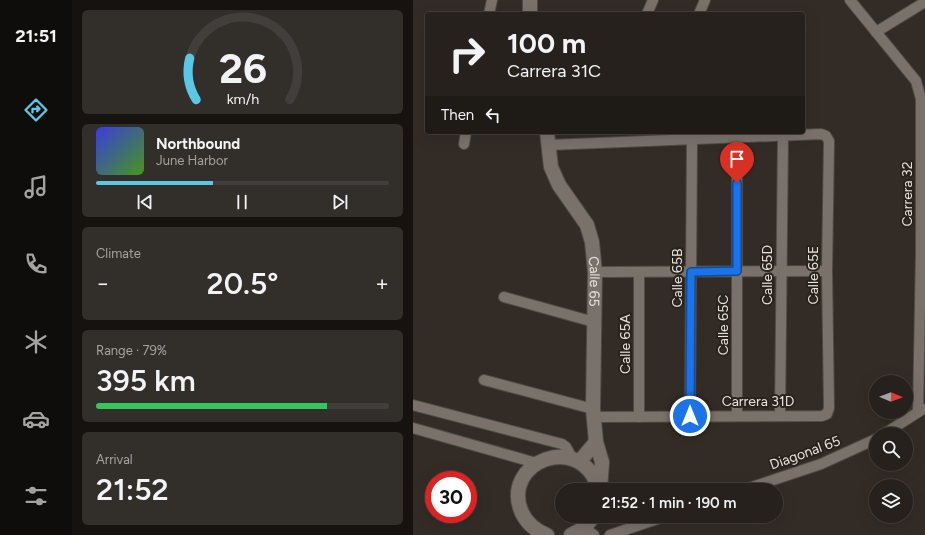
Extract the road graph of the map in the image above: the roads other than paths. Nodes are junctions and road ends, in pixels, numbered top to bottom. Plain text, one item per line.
1 (492, 0) edge
2 (530, 0) edge
3 (653, 0) edge
4 (705, 0) edge
5 (850, 0) edge
6 (925, 2) edge
7 (489, 12) edge
8 (530, 12) edge
9 (648, 12) edge
10 (700, 12) edge
11 (876, 32) junction
12 (922, 87) edge
13 (466, 134) edge
14 (783, 136) junction
15 (548, 138) edge
16 (737, 139) junction
17 (691, 140) junction
18 (464, 144) dead end
19 (923, 250) edge
20 (737, 271) junction
21 (781, 271) junction
22 (827, 271) junction
23 (595, 272) junction
24 (639, 272) junction
25 (691, 272) junction
26 (504, 297) dead end
27 (594, 322) junction
28 (484, 380) dead end
29 (413, 404) edge
30 (922, 410) edge
31 (593, 413) junction
32 (827, 414) joint
33 (737, 415) junction
34 (780, 415) junction
35 (639, 416) junction
36 (690, 416) junction
37 (895, 427) edge
38 (413, 428) edge
39 (596, 442) junction
40 (869, 442) edge
41 (576, 460) junction
42 (536, 463) junction
43 (596, 483) edge
44 (600, 483) edge
45 (764, 483) edge
46 (645, 523) edge
47 (528, 530) edge
48 (589, 532) edge
49 (547, 535) edge
50 (571, 535) edge
51 (610, 535) edge

1 - 7 street
2 - 8 street
3 - 9 street
4 - 10 street
5 - 11 street, Carrera 32
6 - 11 street
11 - 12 street, Carrera 32
12 - 19 street, Carrera 32
13 - 18 street
14 - 16 street
14 - 21 street, Calle 65D
14 - 22 street, Calle 65E
15 - 17 street
15 - 23 street, Calle 65
16 - 17 street
16 - 20 street, Calle 65C
17 - 25 street, Calle 65B
19 - 30 street, Carrera 32
20 - 21 street
20 - 25 street
20 - 33 street, Calle 65C
21 - 22 street
21 - 34 street, Calle 65D
22 - 32 street, Calle 65E
23 - 24 street
23 - 27 street, Calle 65
24 - 25 street
24 - 35 street, Calle 65A
25 - 36 street, Calle 65B
26 - 27 street
27 - 31 street, Calle 65
28 - 31 street, Carrera 31D
29 - 41 street
30 - 37 street
31 - 35 street, Carrera 31D
31 - 39 street, Calle 65
32 - 34 street, Carrera 31D
33 - 34 street, Carrera 31D
33 - 36 street, Carrera 31D
35 - 36 street, Carrera 31D
38 - 42 street
39 - 41 street
39 - 44 street, Calle 65
40 - 45 street, Diagonal 65
41 - 42 street
41 - 43 street
42 - 47 street
46 - 51 street
47 - 49 street
48 - 50 street

